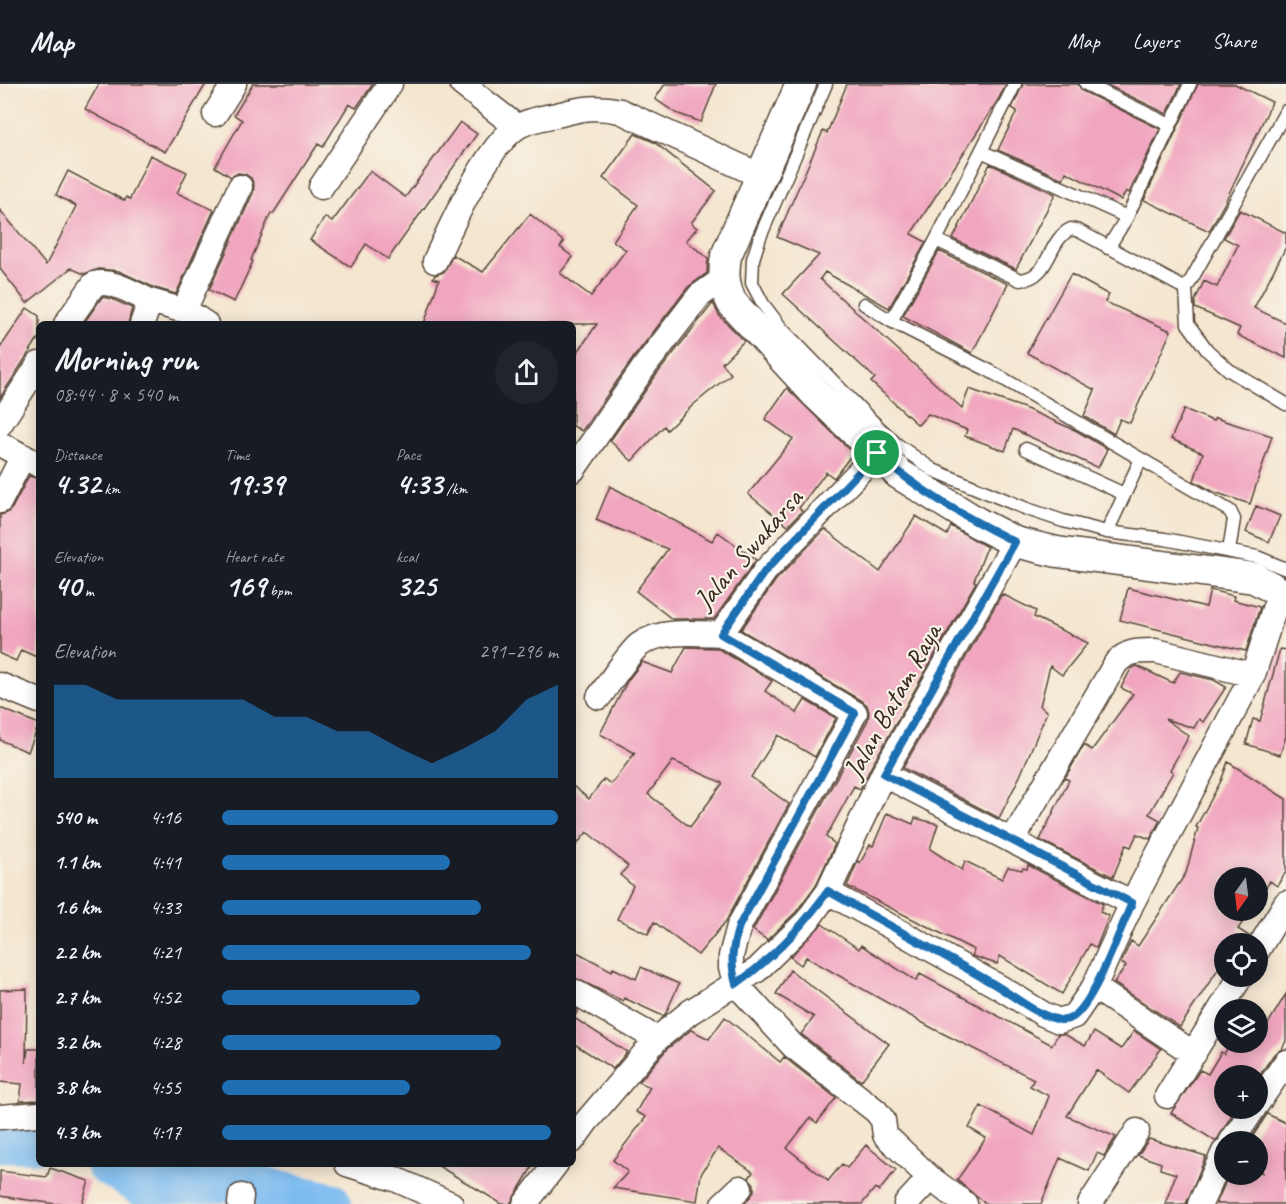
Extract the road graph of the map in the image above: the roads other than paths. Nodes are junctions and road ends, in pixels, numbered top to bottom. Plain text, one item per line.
1 (234, 84) edge
2 (390, 84) edge
3 (462, 84) edge
4 (801, 84) edge
5 (826, 84) edge
6 (1015, 84) edge
7 (1086, 84) edge
8 (1190, 84) edge
9 (1286, 111) edge
10 (215, 114) dead end
11 (1170, 125) junction
12 (517, 127) junction
13 (982, 152) junction
14 (760, 176) junction
15 (240, 187) dead end
16 (321, 187) dead end
17 (1127, 217) junction
18 (936, 240) junction
19 (1108, 248) junction
20 (435, 261) dead end
21 (723, 279) junction
22 (1186, 289) junction
23 (150, 301) junction
24 (864, 304) dead end
25 (182, 308) junction
26 (68, 321) edge
27 (143, 321) edge
28 (202, 321) edge
29 (891, 321) junction
30 (36, 369) edge
31 (1286, 404) edge
32 (0, 424) edge
33 (0, 444) edge
34 (1026, 449) dead end
35 (877, 453) junction
36 (1141, 459) junction
37 (31, 460) edge
38 (576, 466) edge
39 (1124, 494) junction
40 (0, 501) edge
41 (1107, 532) junction
42 (1015, 542) junction
43 (1229, 551) junction
44 (1286, 569) edge
45 (1280, 604) edge
46 (721, 634) junction
47 (1253, 675) junction
48 (0, 685) edge
49 (599, 697) dead end
50 (36, 700) edge
51 (884, 774) junction
52 (1012, 841) junction
53 (828, 891) junction
54 (1132, 903) junction
55 (1286, 903) edge
56 (1268, 933) edge
57 (736, 984) junction
58 (1094, 987) junction
59 (1234, 987) edge
60 (576, 993) edge
61 (657, 1039) junction
62 (1194, 1054) junction
63 (1286, 1062) edge
64 (1268, 1088) edge
65 (1167, 1096) dead end
66 (36, 1114) edge
67 (0, 1118) edge
68 (577, 1126) edge
69 (1137, 1131) dead end
70 (357, 1167) edge
71 (554, 1167) edge
72 (1214, 1174) edge
73 (930, 1178) junction
74 (451, 1204) edge
75 (525, 1204) edge
76 (906, 1204) edge
77 (965, 1204) edge
78 (1090, 1204) edge
79 (1200, 1204) edge

1 - 10 street
2 - 16 street
3 - 12 street
4 - 14 street
5 - 41 lane
6 - 13 lane
7 - 11 lane
8 - 11 lane
9 - 22 lane
11 - 17 lane
12 - 14 street
12 - 20 street
13 - 17 lane
13 - 18 lane
14 - 21 street
15 - 25 street
17 - 19 lane
18 - 19 lane
18 - 29 lane
19 - 22 lane
21 - 35 street
21 - 38 street
22 - 31 lane
23 - 25 street
23 - 26 street
23 - 27 street
24 - 29 lane
25 - 28 street
29 - 36 lane
30 - 32 street
33 - 37 street
34 - 39 lane
35 - 42 street
35 - 46 street, Jalan Swakarsa
36 - 39 lane
36 - 43 lane
37 - 40 street
39 - 41 lane
41 - 43 lane
42 - 45 street
42 - 51 street, Jalan Batam Raya
43 - 44 lane
45 - 47 street
46 - 49 street, Jalan Swakarsa
46 - 57 street
47 - 52 street
47 - 54 street
48 - 50 street
51 - 52 street
51 - 53 street, Jalan Batam Raya
52 - 54 street
53 - 57 street, Jalan Batam Raya
53 - 58 street
54 - 58 street
55 - 56 street
57 - 61 street, Jalan Batam Raya
57 - 73 street
58 - 62 street
59 - 62 street
60 - 61 street
61 - 68 street, Jalan Batam Raya
62 - 65 street
63 - 64 street
66 - 67 street
69 - 78 street
70 - 74 street
71 - 75 street
72 - 79 street
73 - 76 street
73 - 77 street

